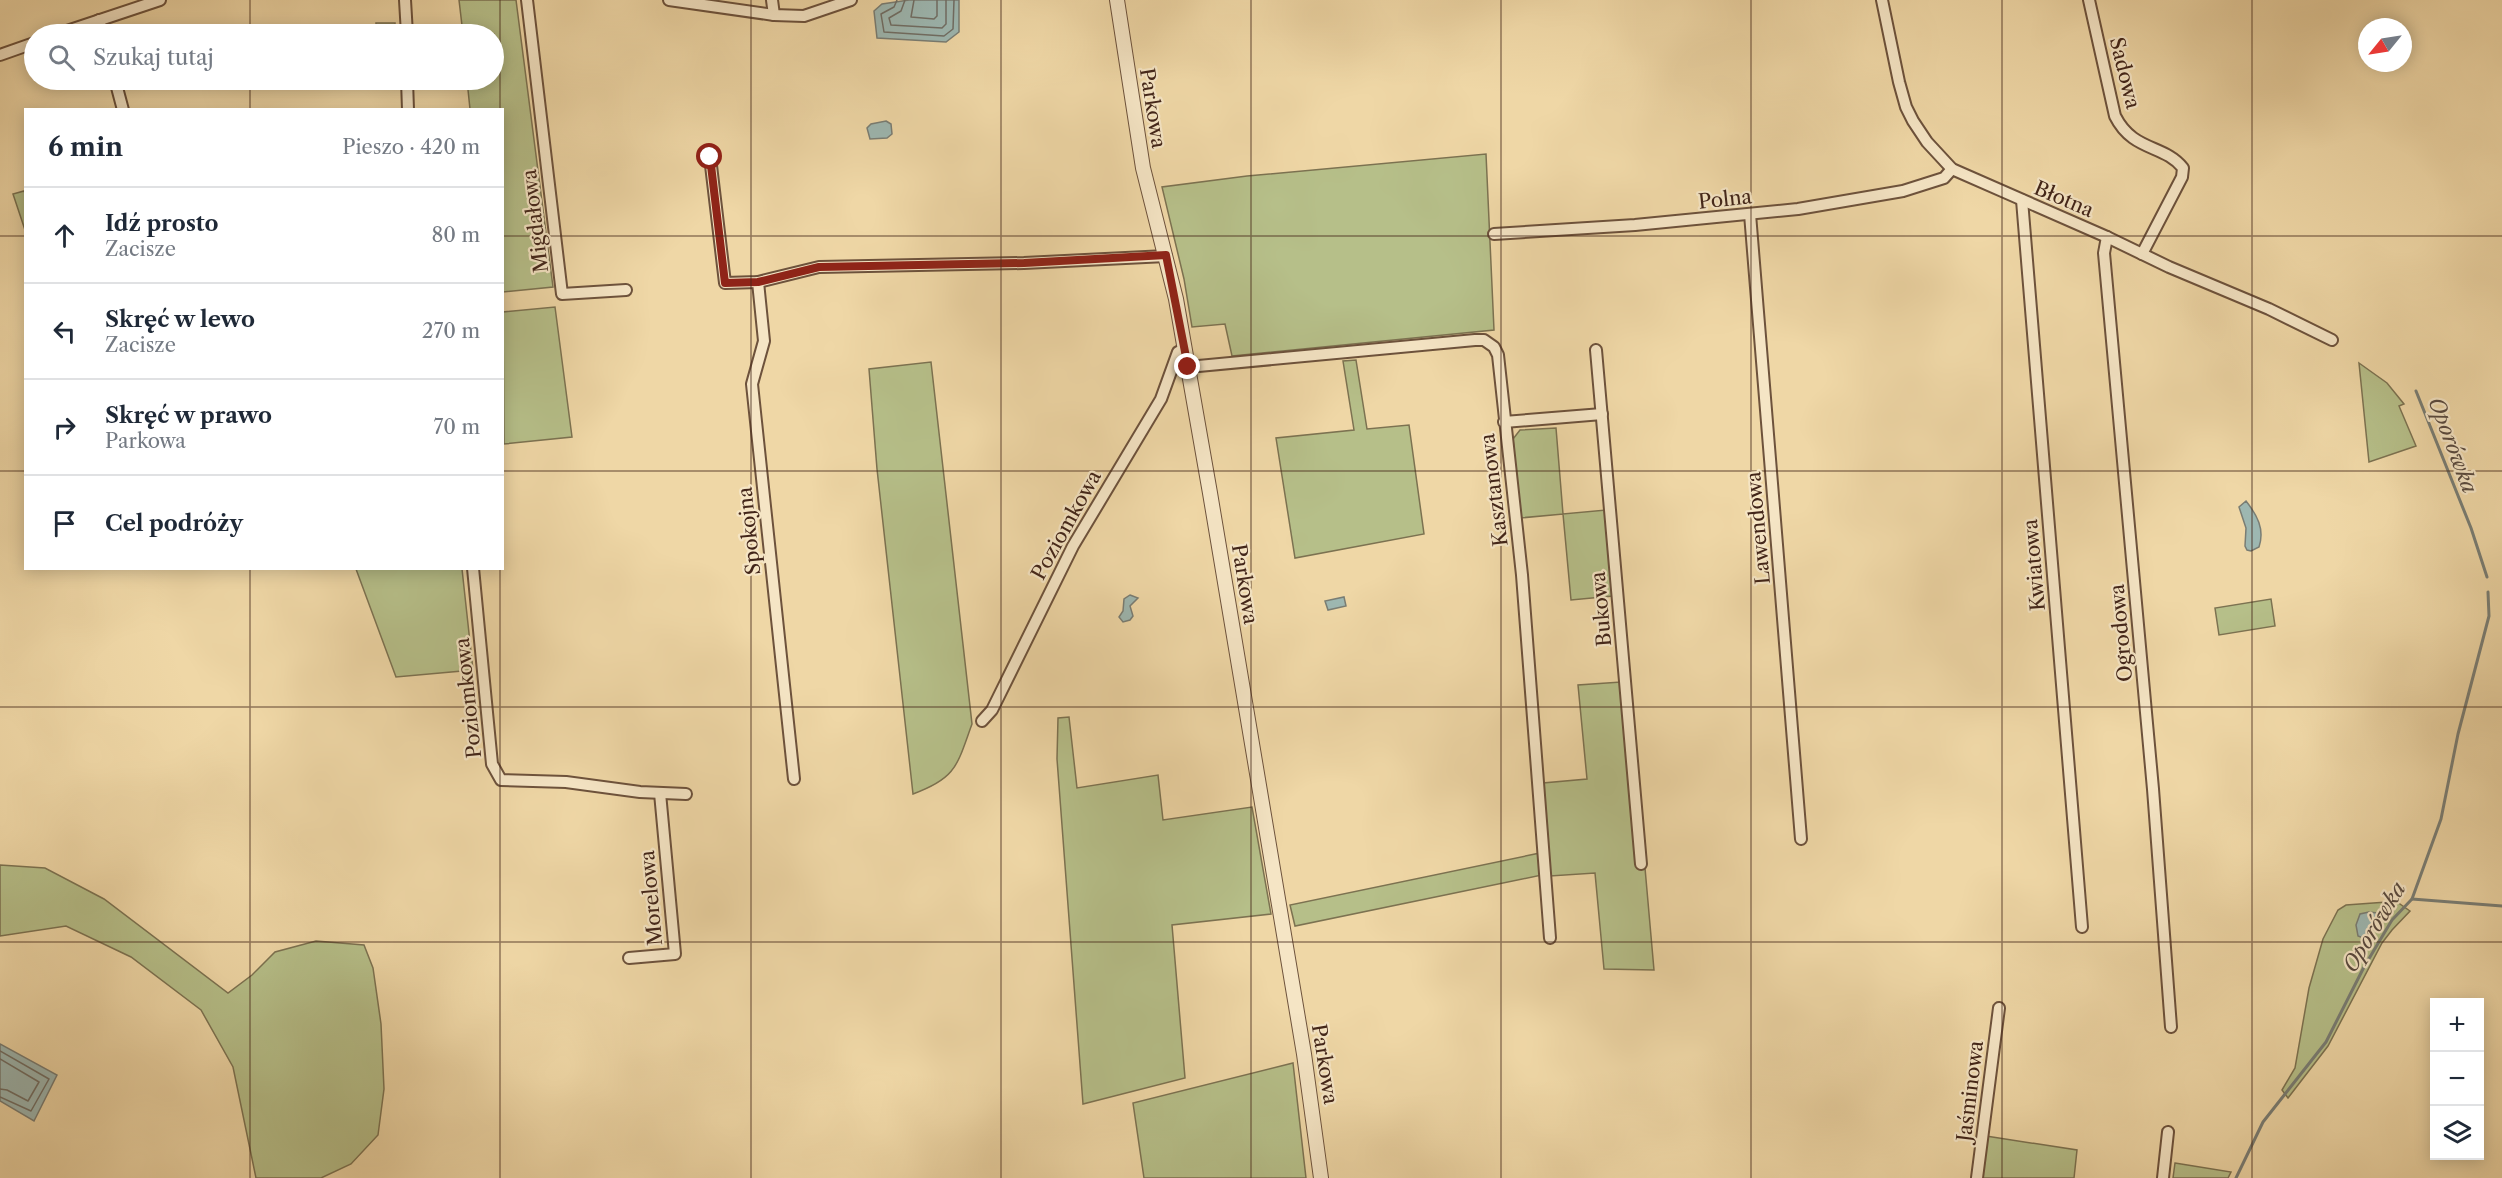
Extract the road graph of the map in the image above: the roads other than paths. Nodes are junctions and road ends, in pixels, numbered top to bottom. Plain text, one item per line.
1 (160, 0) edge
2 (405, 0) edge
3 (527, 0) edge
4 (669, 0) edge
5 (772, 0) edge
6 (851, 0) edge
7 (1117, 0) edge
8 (1882, 0) edge
9 (2089, 0) edge
10 (774, 15) junction
11 (99, 20) junction
12 (87, 24) edge
13 (100, 24) edge
14 (406, 24) edge
15 (24, 47) edge
16 (0, 55) edge
17 (118, 90) edge
18 (407, 90) edge
19 (122, 108) edge
20 (408, 108) edge
21 (710, 157) dead end
22 (1952, 169) junction
23 (2022, 200) junction
24 (1750, 214) junction
25 (1494, 234) dead end
26 (2107, 237) junction
27 (2142, 254) junction
28 (1166, 255) junction
29 (758, 282) junction
30 (626, 290) dead end
31 (2332, 340) dead end
32 (1185, 349) junction
33 (1596, 350) dead end
34 (1188, 367) junction
35 (1602, 414) junction
36 (1504, 422) junction
37 (473, 570) edge
38 (982, 721) dead end
39 (794, 778) dead end
40 (660, 793) junction
41 (686, 794) dead end
42 (1801, 839) dead end
43 (1641, 864) dead end
44 (2082, 927) dead end
45 (1550, 938) dead end
46 (629, 958) dead end
47 (1999, 1008) dead end
48 (2171, 1027) dead end
49 (2168, 1132) dead end
50 (1321, 1178) edge
51 (1977, 1178) edge
52 (2163, 1178) edge

1 - 11 street
2 - 14 street
3 - 30 street, Migdałowa
4 - 10 street
5 - 10 street
6 - 10 street
7 - 28 street, Parkowa
8 - 22 street, Błotna
9 - 27 street, Sadowa
11 - 12 street
11 - 13 street
15 - 16 street
17 - 19 street
18 - 20 street
21 - 29 street
22 - 23 street, Błotna
22 - 24 street, Polna
23 - 26 street, Błotna
23 - 44 street, Kwiatowa
24 - 25 street, Polna
24 - 42 street, Lawendowa
26 - 27 street, Błotna
26 - 48 street, Ogrodowa
27 - 31 street, Błotna
28 - 29 street
28 - 32 street, Parkowa
29 - 39 street, Spokojna
32 - 34 street, Parkowa
32 - 38 street, Poziomkowa
33 - 35 street, Bukowa
34 - 36 street, Kasztanowa
34 - 50 street, Parkowa
35 - 36 street
35 - 43 street, Bukowa
36 - 45 street, Kasztanowa
37 - 40 street, Poziomkowa
40 - 41 street, Poziomkowa
40 - 46 street, Morelowa
47 - 51 street, Jaśminowa
49 - 52 street

